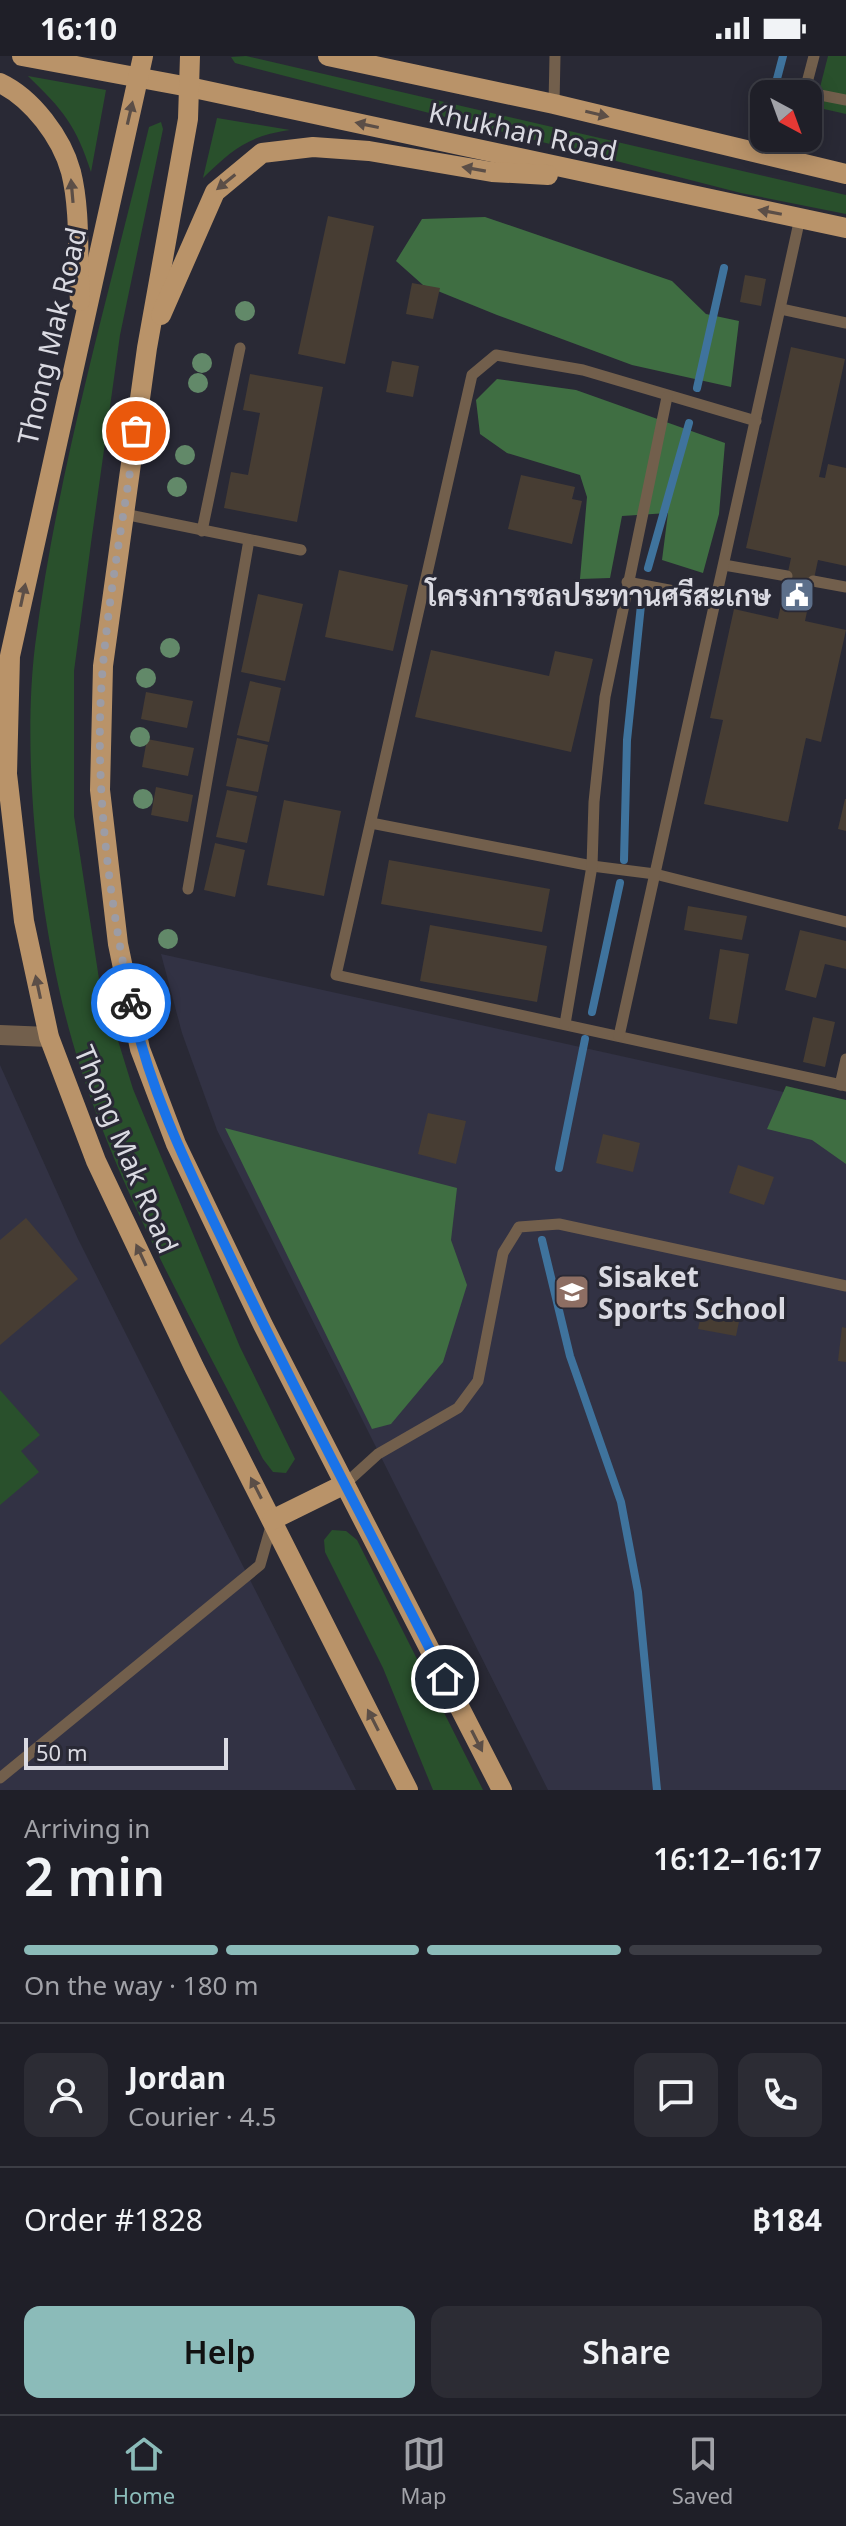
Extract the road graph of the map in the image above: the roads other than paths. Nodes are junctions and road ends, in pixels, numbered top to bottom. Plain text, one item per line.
1 (22, 56) edge
2 (143, 56) edge
3 (190, 56) edge
4 (328, 56) edge
5 (361, 56) edge
6 (555, 56) edge
7 (814, 56) edge
8 (384, 68) junction
9 (138, 77) junction
10 (808, 80) edge
11 (0, 83) edge
12 (189, 87) junction
13 (822, 96) edge
14 (846, 100) edge
15 (554, 104) junction
16 (794, 152) edge
17 (793, 159) junction
18 (846, 174) edge
19 (608, 178) junction
20 (800, 218) junction
21 (846, 228) edge
22 (781, 309) junction
23 (846, 323) edge
24 (82, 325) junction
25 (147, 348) junction
26 (240, 348) dead end
27 (667, 397) junction
28 (756, 421) junction
29 (124, 514) junction
30 (202, 531) junction
31 (249, 540) junction
32 (301, 550) dead end
33 (724, 565) junction
34 (787, 576) dead end
35 (813, 581) dead end
36 (627, 582) junction
37 (846, 587) edge
38 (716, 599) junction
39 (4, 774) edge
40 (371, 823) junction
41 (592, 866) junction
42 (655, 874) junction
43 (188, 889) dead end
44 (846, 922) edge
45 (565, 1024) junction
46 (0, 1035) edge
47 (619, 1036) junction
48 (49, 1037) junction
49 (846, 1059) edge
50 (843, 1085) edge
51 (846, 1286) edge
52 (345, 1484) junction
53 (272, 1520) junction
54 (2, 1773) edge
55 (408, 1790) edge
56 (502, 1790) edge

1 - 9 main road, Khukhan Road
2 - 9 main road, Thong Mak Road
3 - 12 main road, Thong Mak Road
4 - 8 main road, Khukhan Road
5 - 8 main road
6 - 15 lane
7 - 10 lane
8 - 15 main road, Khukhan Road
9 - 12 main road, Khukhan Road
24 -> 9 main road, Thong Mak Road
24 -> 11 main road
19 -> 12 main road, Khukhan Road
12 - 25 main road, Thong Mak Road
13 - 14 lane
15 -> 17 main road, Khukhan Road
16 - 17 lane
17 - 18 main road, Khukhan Road
20 -> 19 main road, Khukhan Road
19 -> 25 main road
20 - 21 main road, Khukhan Road
20 - 22 lane
22 - 23 lane
22 - 28 lane
39 -> 24 main road, Thong Mak Road
25 - 29 main road, Thong Mak Road
26 - 30 lane
27 - 28 lane
27 - 36 lane
27 - 40 lane
28 - 33 lane
29 - 30 lane
29 - 52 main road, Thong Mak Road
30 - 31 lane
31 - 32 lane
31 - 43 lane
33 - 34 lane
33 - 38 lane
35 - 37 lane
36 - 38 lane
36 - 41 lane
38 - 42 lane
48 -> 39 main road, Thong Mak Road
40 - 41 lane
40 - 45 lane
41 - 42 lane
41 - 45 lane
42 - 44 lane
42 - 47 lane
45 - 47 lane
46 - 48 street
47 - 50 lane
53 -> 48 main road, Thong Mak Road
49 - 50 lane
51 - 52 lane
52 - 53 main road
52 -> 56 main road, Thong Mak Road
53 - 54 lane
55 -> 53 main road, Thong Mak Road

